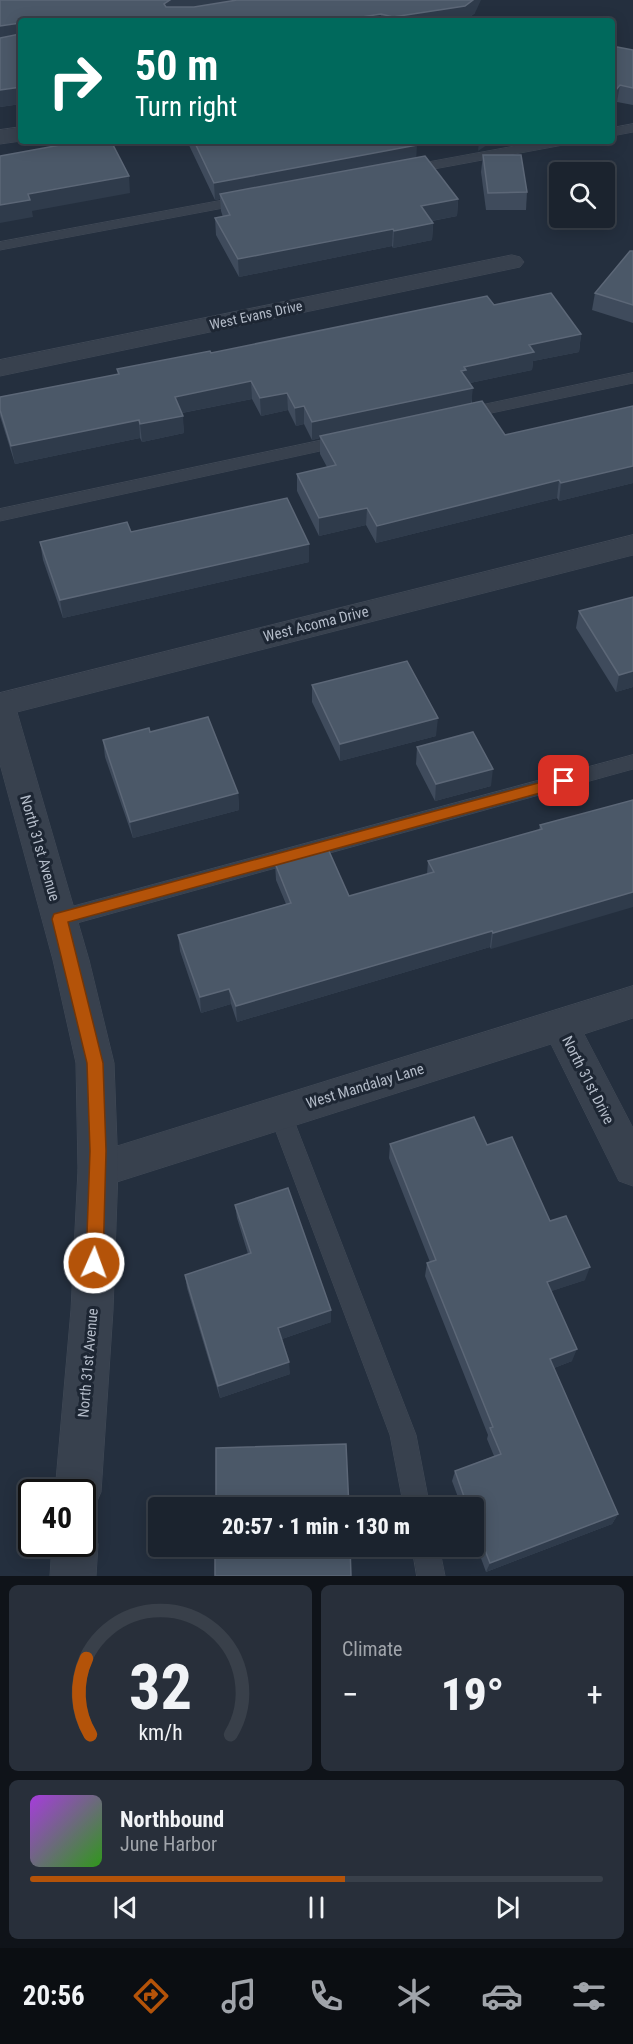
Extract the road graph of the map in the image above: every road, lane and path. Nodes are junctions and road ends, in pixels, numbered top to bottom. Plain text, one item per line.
1 (633, 128) edge
2 (615, 131) edge
3 (18, 134) edge
4 (0, 137) edge
5 (547, 144) edge
6 (399, 172) edge
7 (258, 198) edge
8 (0, 246) edge
9 (512, 262) dead end
10 (0, 368) edge
11 (633, 378) edge
12 (446, 418) edge
13 (363, 436) edge
14 (0, 515) edge
15 (633, 545) edge
16 (0, 705) edge
17 (633, 762) edge
18 (59, 919) junction
19 (633, 1002) edge
20 (560, 1025) junction
21 (280, 1113) junction
22 (633, 1168) edge
23 (98, 1170) junction
24 (79, 1479) edge
25 (415, 1497) edge
26 (75, 1557) edge
27 (427, 1557) edge
28 (74, 1576) edge
29 (431, 1576) edge

1 - 2 lane
3 - 4 street
5 - 6 lane
7 - 8 lane
9 - 10 street, West Evans Drive
11 - 12 lane
13 - 14 lane
15 - 16 street, West Acoma Drive
16 - 18 street, North 31st Avenue
17 - 18 lane
18 - 23 street, North 31st Avenue
19 - 20 street, West Mandalay Lane
20 - 21 street, West Mandalay Lane
20 - 22 street, North 31st Drive
21 - 23 street, West Mandalay Lane
21 - 25 lane
23 - 24 street, North 31st Avenue
26 - 28 street
27 - 29 lane

